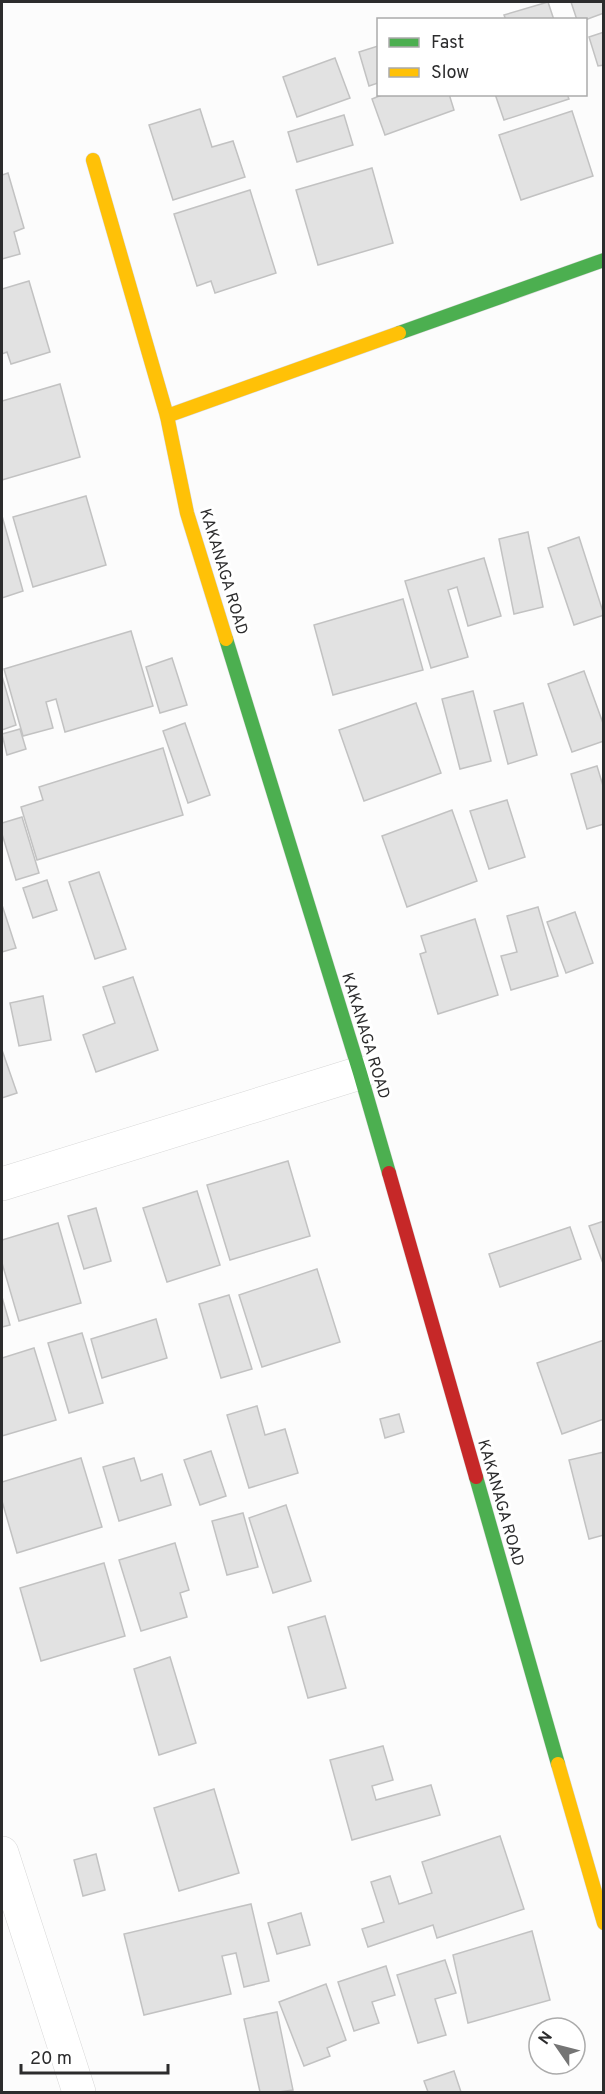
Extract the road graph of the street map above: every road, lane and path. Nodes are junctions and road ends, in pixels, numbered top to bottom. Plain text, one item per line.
1 (93, 160) dead end
2 (603, 260) edge
3 (167, 416) junction
4 (360, 1073) junction
5 (2, 1184) edge
6 (2, 1853) edge
7 (602, 1916) edge
8 (79, 2092) edge

1 - 3 street, KAKANAGA ROAD
2 - 3 street
3 - 4 street, KAKANAGA ROAD
4 - 5 street
4 - 7 street, KAKANAGA ROAD
6 - 8 street

